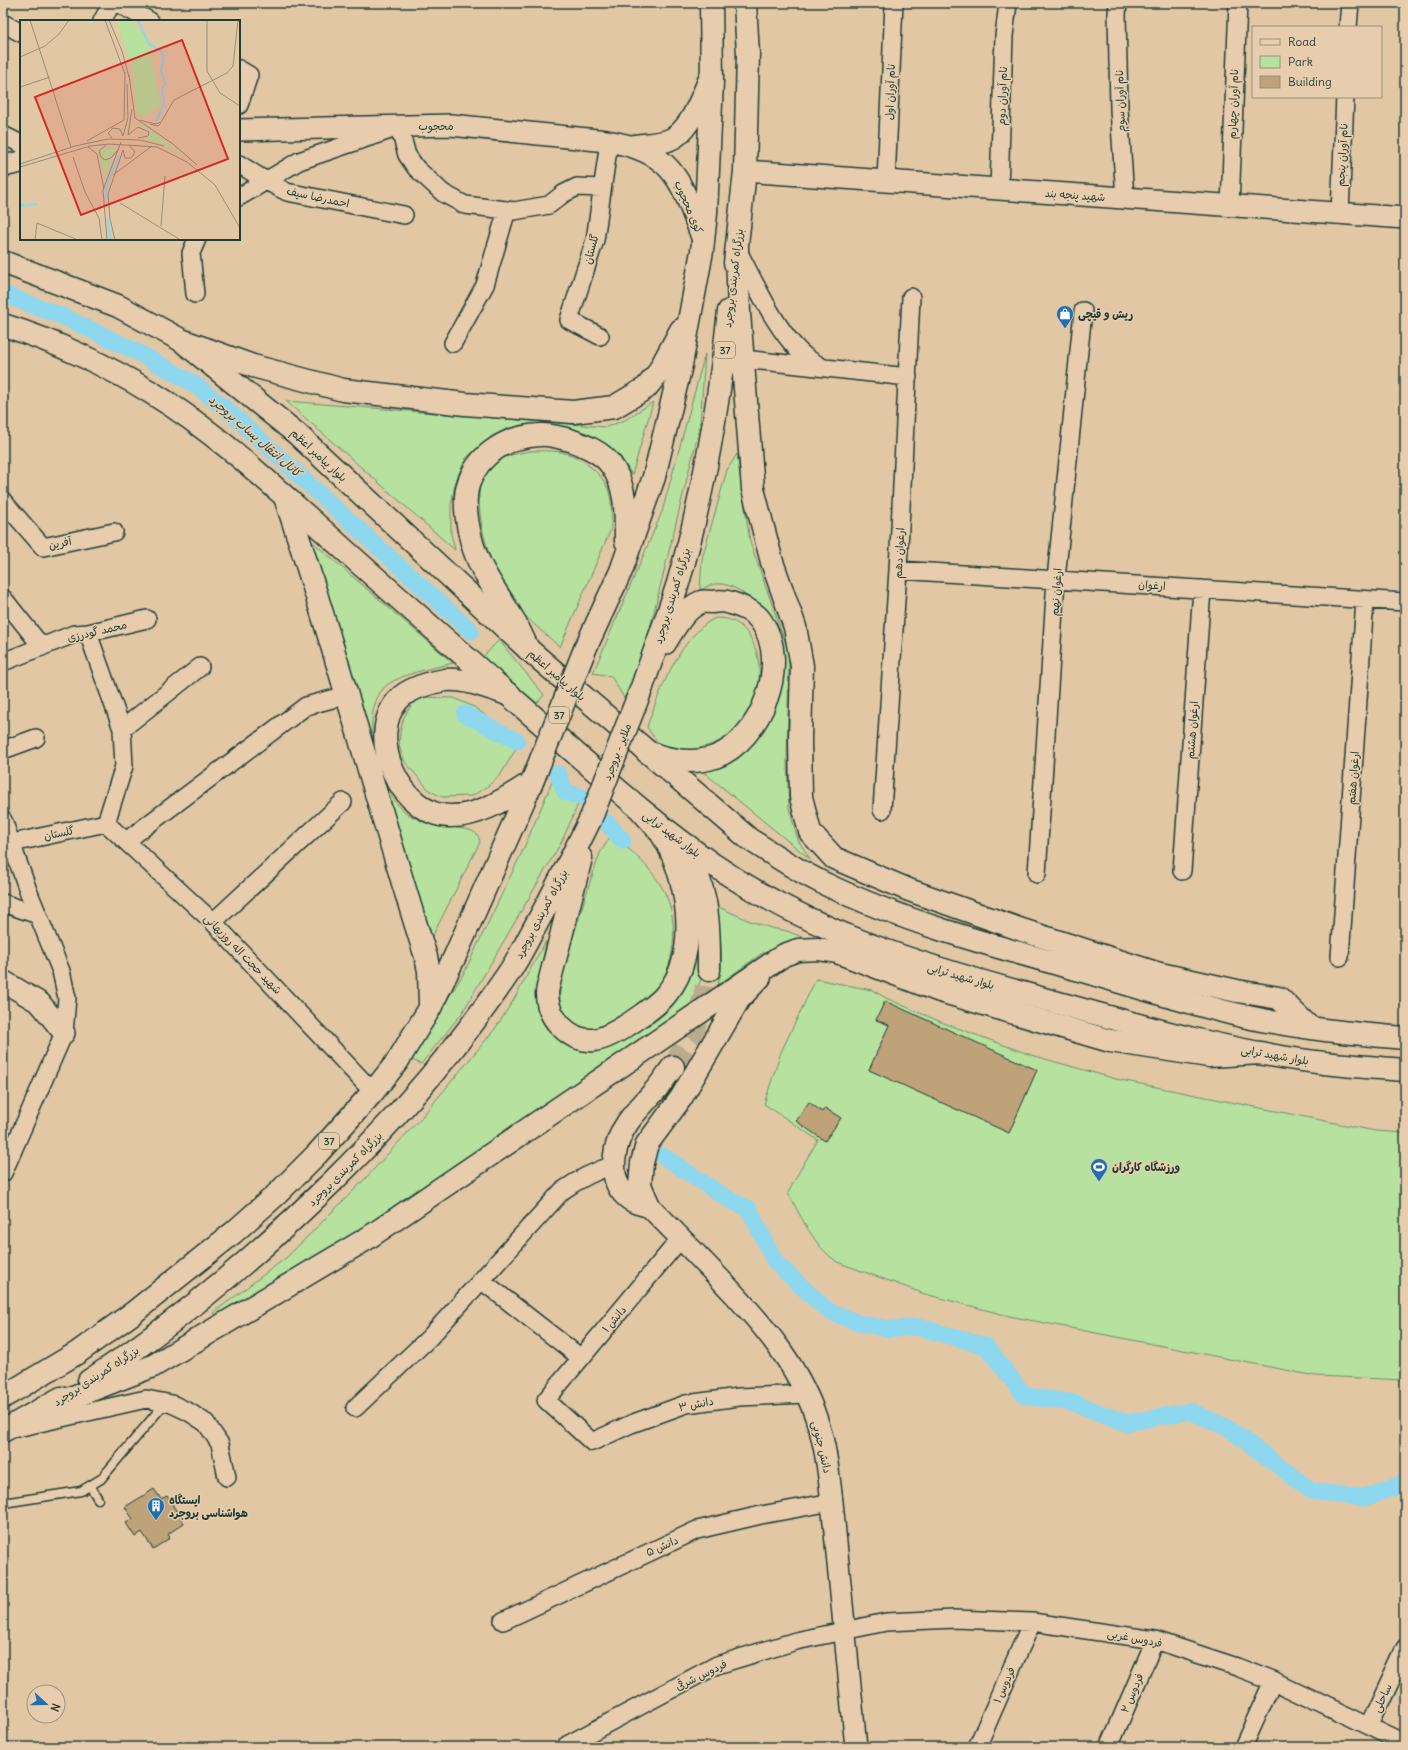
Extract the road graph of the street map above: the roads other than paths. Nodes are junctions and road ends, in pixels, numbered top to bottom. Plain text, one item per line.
1 (112, 3) edge
2 (117, 3) edge
3 (711, 3) edge
4 (745, 3) edge
5 (894, 3) edge
6 (1008, 3) edge
7 (1118, 3) edge
8 (1238, 3) edge
9 (1350, 3) edge
10 (103, 20) edge
11 (148, 20) edge
12 (3, 24) edge
13 (1348, 26) edge
14 (20, 32) edge
15 (240, 70) edge
16 (712, 75) junction
17 (1345, 98) edge
18 (240, 102) edge
19 (400, 127) junction
20 (240, 130) edge
21 (3, 135) edge
22 (609, 142) junction
23 (20, 144) edge
24 (632, 146) junction
25 (20, 162) edge
26 (240, 165) edge
27 (3, 166) edge
28 (745, 171) junction
29 (266, 181) junction
30 (886, 181) junction
31 (602, 188) junction
32 (999, 189) junction
33 (240, 196) edge
34 (1125, 198) junction
35 (1230, 206) junction
36 (507, 210) junction
37 (404, 214) dead end
38 (1340, 214) junction
39 (1405, 218) edge
40 (197, 240) edge
41 (703, 240) junction
42 (737, 248) junction
43 (3, 262) edge
44 (696, 283) junction
45 (195, 294) dead end
46 (911, 297) dead end
47 (1083, 311) dead end
48 (3, 325) edge
49 (600, 336) dead end
50 (181, 340) junction
51 (453, 343) dead end
52 (743, 359) junction
53 (826, 369) junction
54 (908, 377) junction
55 (285, 497) junction
56 (3, 501) edge
57 (114, 532) dead end
58 (898, 570) junction
59 (621, 571) junction
60 (1056, 579) junction
61 (1202, 589) junction
62 (3, 598) edge
63 (1365, 600) junction
64 (1405, 602) edge
65 (147, 619) dead end
66 (88, 633) junction
67 (42, 647) junction
68 (528, 649) junction
69 (3, 662) edge
70 (200, 667) dead end
71 (642, 687) junction
72 (346, 695) junction
73 (510, 695) junction
74 (122, 729) junction
75 (36, 738) dead end
76 (3, 750) edge
77 (647, 752) junction
78 (532, 782) junction
79 (343, 802) dead end
80 (641, 810) junction
81 (882, 810) dead end
82 (592, 818) junction
83 (3, 820) edge
84 (106, 823) junction
85 (126, 841) junction
86 (12, 843) junction
87 (688, 846) junction
88 (1182, 872) dead end
89 (1037, 874) dead end
90 (3, 903) edge
91 (38, 915) junction
92 (213, 922) junction
93 (784, 955) junction
94 (1340, 957) dead end
95 (709, 970) tunnel mouth
96 (3, 981) edge
97 (430, 1008) junction
98 (1309, 1027) junction
99 (64, 1033) junction
100 (1405, 1038) edge
101 (1261, 1053) junction
102 (673, 1067) tunnel mouth
103 (1405, 1070) edge
104 (373, 1092) junction
105 (614, 1165) junction
106 (3, 1173) edge
107 (648, 1206) junction
108 (681, 1238) junction
109 (481, 1280) junction
110 (581, 1358) junction
111 (806, 1394) junction
112 (3, 1397) edge
113 (166, 1402) junction
114 (50, 1406) junction
115 (355, 1408) dead end
116 (3, 1431) edge
117 (592, 1442) joint
118 (227, 1477) dead end
119 (90, 1486) junction
120 (98, 1500) dead end
121 (832, 1502) junction
122 (3, 1503) edge
123 (503, 1621) dead end
124 (1032, 1622) junction
125 (845, 1631) junction
126 (1155, 1640) junction
127 (1405, 1648) edge
128 (1273, 1681) junction
129 (1369, 1726) junction
130 (1393, 1742) edge
131 (567, 1745) dead end
132 (856, 1747) edge
133 (977, 1747) edge
134 (1109, 1747) edge
135 (1243, 1747) edge

1 - 10 street
2 - 11 street
3 - 16 main road, 37
4 - 28 main road, بزرگراه کمربندی بروجرد / 37
5 - 30 street, نام آوران اول
6 - 32 street, نام آوران دوم
7 - 34 street, نام آوران سوم
8 - 35 street, نام آوران چهارم
9 - 13 street
12 - 14 street
15 - 18 street
16 - 24 street
16 - 41 main road, 37
17 - 38 street, نام آوران پنجم
19 - 20 street, محجوب
19 - 22 street, محجوب
19 - 29 street
19 - 36 street
21 - 23 street
22 - 24 street, محجوب
22 - 31 street, گلستان
24 - 41 street, کوی محجوب
25 - 27 street
26 - 29 street, احمدرضا سیف
28 - 30 street, شهید پنجه بند
28 - 42 main road, بزرگراه کمربندی بروجرد / 37
29 - 33 street
29 - 37 street, احمدرضا سیف
30 - 32 street, شهید پنجه بند
31 - 36 street
31 - 49 street, گلستان
32 - 34 street, شهید پنجه بند
34 - 35 street, شهید پنجه بند
35 - 38 street, شهید پنجه بند
36 - 51 street
38 - 39 street, شهید پنجه بند
40 - 45 street
41 - 44 main road, 37
42 - 52 main road
42 - 53 street
42 - 71 main road, بزرگراه کمربندی بروجرد / 37
43 - 50 main road, بلوار پیامبر اعظم
44 - 50 main road
44 - 59 main road, 37
46 - 54 street, ارغوان دهم
47 - 60 street, ارغوان نهم
48 - 55 main road
50 - 68 main road, بلوار پیامبر اعظم
52 - 53 street
52 - 98 main road
53 - 54 street
54 - 58 street, ارغوان دهم
55 - 72 main road
55 - 73 main road
56 - 57 street, آفرین
58 - 60 street, ارغوان
58 - 81 street, ارغوان دهم
59 - 68 main road
59 - 78 main road, 37, bridge
60 - 61 street, ارغوان
60 - 89 street, ارغوان نهم
61 - 63 street, ارغوان
61 - 88 street, ارغوان هشتم
62 - 67 street
63 - 64 street, ارغوان
63 - 94 street, ارغوان هفتم
65 - 66 street, محمد گودرزی
66 - 67 street, محمد گودرزی
66 - 74 street
67 - 69 street, محمد گودرزی
68 - 77 main road, بلوار پیامبر اعظم
70 - 74 street
71 - 77 main road
71 - 82 main road, ملایر - بروجرد / 37, bridge
72 - 85 street
72 - 97 main road
73 - 78 main road
73 - 80 main road, بلوار شهید ترابی
74 - 84 street
75 - 76 street
77 - 98 main road
78 - 97 main road, 37
79 - 92 street
80 - 82 main road
80 - 87 main road, بلوار شهید ترابی
82 - 114 main road, بزرگراه کمربندی بروجرد / 37
83 - 86 street
84 - 85 street, شهید حجت اله روزبهانی
84 - 86 street, گلستان
85 - 92 street, شهید حجت اله روزبهانی
86 - 91 street
87 - 95 main road
87 - 101 main road, بلوار شهید ترابی
90 - 91 street
91 - 99 street
92 - 104 street, شهید حجت اله روزبهانی
93 - 101 main road
93 - 107 main road
93 - 114 main road
96 - 99 street
97 - 104 main road, 37
98 - 100 main road
99 - 106 street
101 - 103 main road, بلوار شهید ترابی
102 - 105 main road
104 - 112 main road, 37
105 - 107 main road
105 - 109 street
107 - 108 street, دانش جنوبی
108 - 110 street, دانش ۱
108 - 111 street, دانش جنوبی
109 - 110 street
109 - 115 street
110 - 117 street, دانش ۱
111 - 117 street, دانش ۳
111 - 121 street, دانش جنوبی
113 - 116 street
113 - 118 street
113 - 119 lane
114 - 116 main road, بزرگراه کمربندی بروجرد / 37
119 - 120 lane
119 - 122 lane
121 - 123 street, دانش ۵
121 - 125 street, دانش جنوبی
124 - 125 street, فردوس غربی
124 - 126 street, فردوس غربی
124 - 133 street, فردوس ۱
125 - 131 street, فردوس شرقی
125 - 132 street, دانش جنوبی
126 - 128 street, فردوس غربی
126 - 134 street, فردوس ۲
127 - 129 street, ساحلی
128 - 129 street, فردوس غربی
128 - 135 street
129 - 130 street, فردوس غربی

